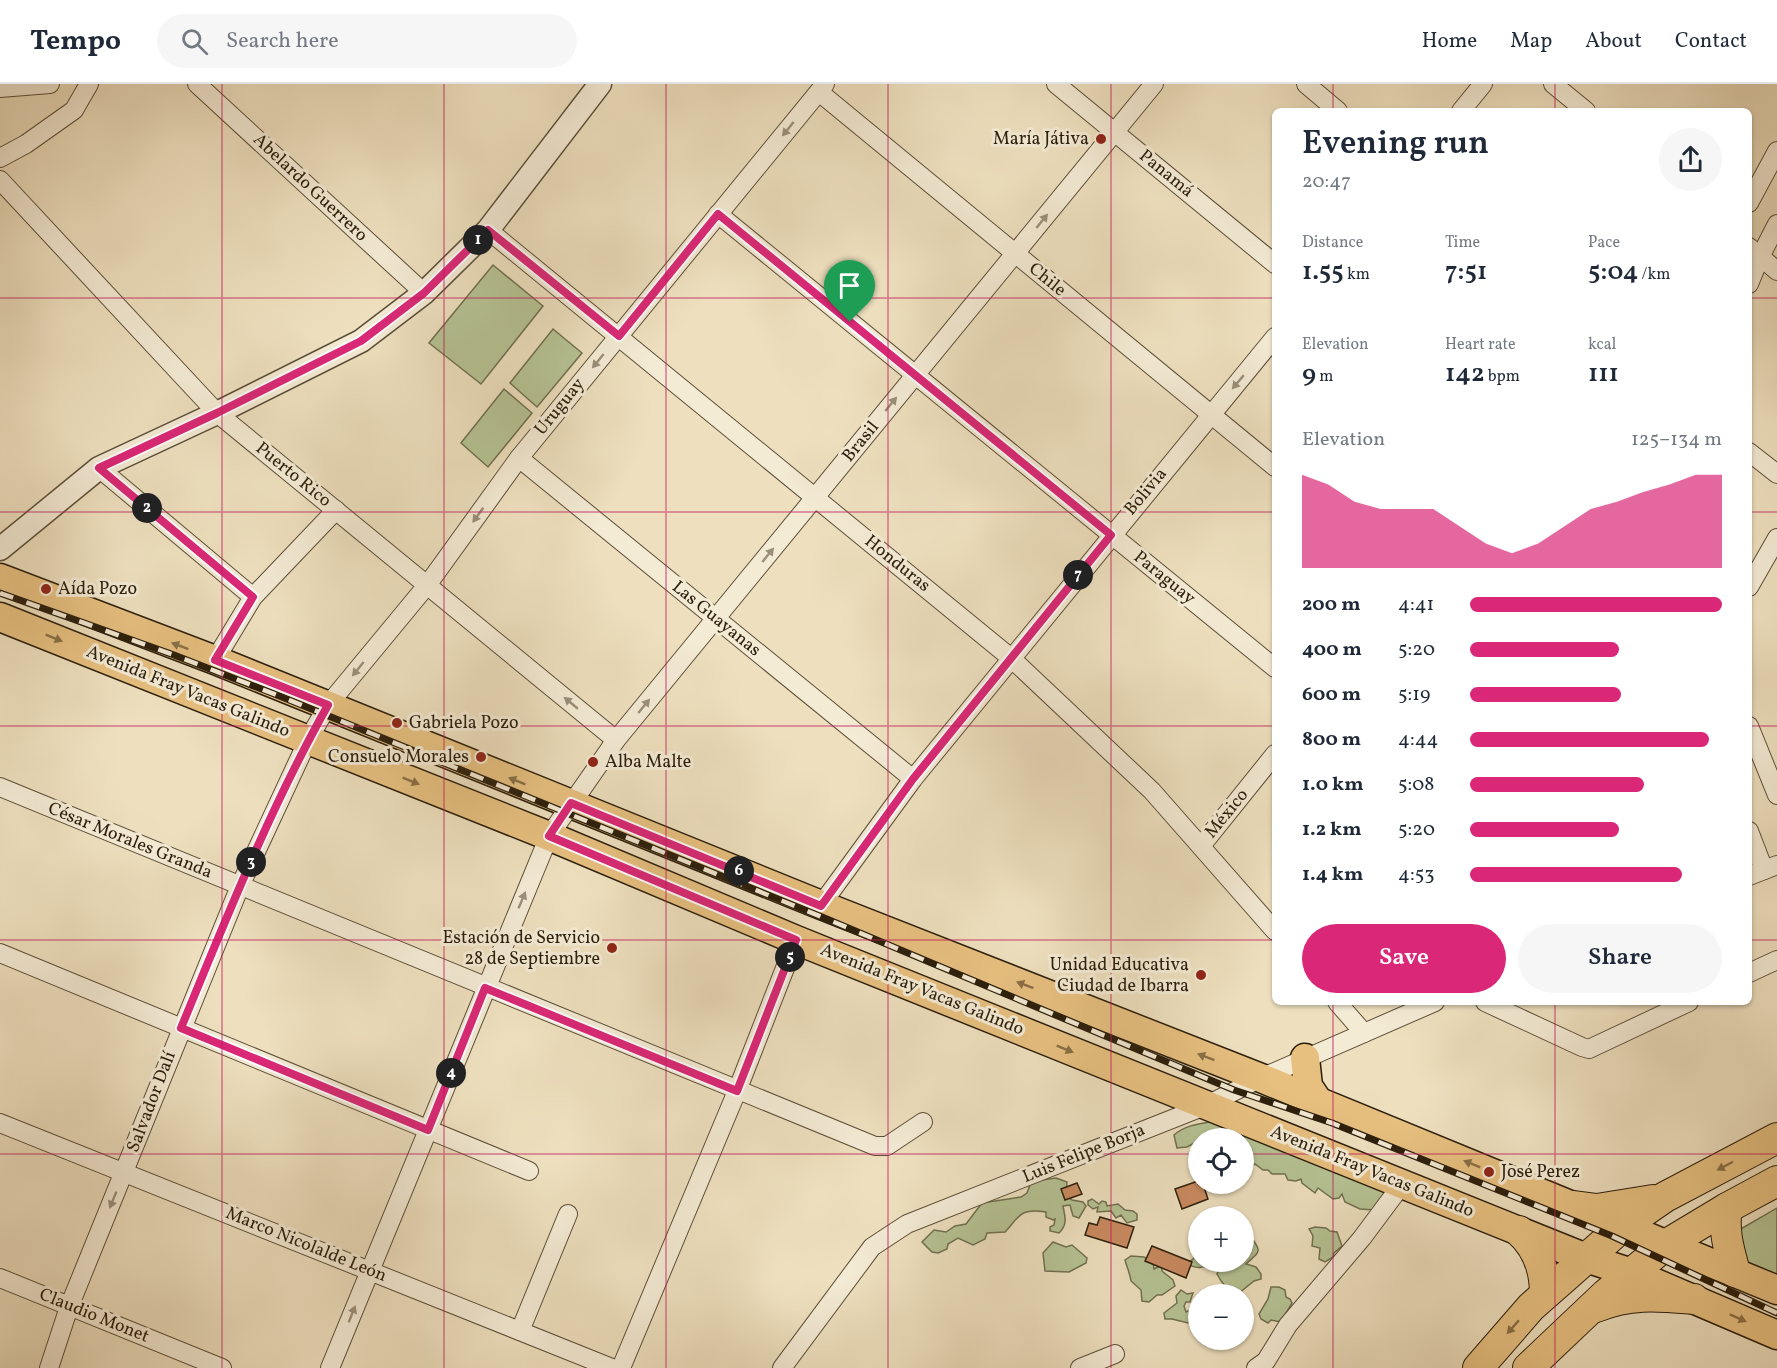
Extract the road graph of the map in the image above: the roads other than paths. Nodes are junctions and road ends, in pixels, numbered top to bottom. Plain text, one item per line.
1 (50, 84) edge
2 (89, 84) edge
3 (197, 84) edge
4 (600, 84) edge
5 (1056, 84) edge
6 (1154, 84) edge
7 (1306, 84) edge
8 (1483, 84) edge
9 (1553, 84) edge
10 (0, 88) edge
11 (822, 88) edge
12 (1334, 108) edge
13 (1463, 108) edge
14 (1582, 108) edge
15 (1115, 132) junction
16 (1777, 151) edge
17 (0, 158) edge
18 (0, 180) edge
19 (1752, 197) edge
20 (718, 214) junction
21 (1777, 224) edge
22 (488, 230) junction
23 (1754, 252) edge
24 (1015, 254) junction
25 (1272, 262) edge
26 (1777, 271) edge
27 (424, 293) junction
28 (619, 336) junction
29 (1272, 341) edge
30 (915, 375) junction
31 (217, 413) junction
32 (1211, 414) junction
33 (1752, 454) edge
34 (519, 458) junction
35 (1272, 464) edge
36 (99, 468) junction
37 (1777, 474) edge
38 (815, 497) junction
39 (336, 510) junction
40 (1111, 535) junction
41 (1777, 538) edge
42 (0, 549) edge
43 (0, 578) edge
44 (1752, 582) edge
45 (428, 584) junction
46 (253, 597) junction
47 (0, 617) edge
48 (716, 618) junction
49 (1011, 658) junction
50 (215, 660) junction
51 (1272, 666) edge
52 (328, 705) junction
53 (1752, 733) edge
54 (308, 740) junction
55 (616, 740) junction
56 (1272, 758) edge
57 (913, 779) junction
58 (0, 787) edge
59 (1777, 795) edge
60 (571, 803) junction
61 (549, 836) junction
62 (1752, 840) edge
63 (1201, 846) junction
64 (1763, 871) edge
65 (240, 886) junction
66 (821, 906) junction
67 (1272, 928) edge
68 (796, 940) junction
69 (0, 953) edge
70 (1777, 960) edge
71 (1752, 972) edge
72 (485, 988) junction
73 (1340, 1005) edge
74 (1429, 1005) edge
75 (1491, 1005) edge
76 (1683, 1005) edge
77 (181, 1028) junction
78 (1364, 1033) junction
79 (1305, 1058) junction
80 (1261, 1078) junction
81 (737, 1091) junction
82 (1318, 1101) junction
83 (1205, 1106) junction
84 (923, 1122) dead end
85 (0, 1123) edge
86 (428, 1130) junction
87 (1777, 1138) edge
88 (529, 1171) dead end
89 (124, 1172) junction
90 (1777, 1182) edge
91 (1403, 1183) junction
92 (1665, 1197) junction
93 (1574, 1206) junction
94 (1727, 1208) junction
95 (568, 1214) dead end
96 (1623, 1226) junction
97 (1519, 1231) junction
98 (1667, 1244) junction
99 (1586, 1258) junction
100 (370, 1271) junction
101 (1735, 1272) junction
102 (1632, 1273) junction
103 (0, 1278) edge
104 (1777, 1290) edge
105 (1545, 1294) junction
106 (1694, 1299) junction
107 (69, 1307) junction
108 (1588, 1311) junction
109 (520, 1331) junction
110 (1777, 1335) edge
111 (1114, 1354) dead end
112 (49, 1368) edge
113 (222, 1368) edge
114 (330, 1368) edge
115 (612, 1368) edge
116 (621, 1368) edge
117 (782, 1368) edge
118 (1080, 1368) edge
119 (1256, 1368) edge
120 (1478, 1368) edge
121 (1528, 1368) edge

1 - 10 street
2 - 17 street
3 - 27 street, Abelardo Guerrero
4 - 22 street
5 - 15 street, Panamá
6 - 15 street, Brasil
7 - 12 street
8 - 13 street
9 - 14 street
11 -> 20 street, Uruguay
11 - 24 street, Chile
24 -> 15 street, Brasil
15 - 25 street, Panamá
16 - 19 street
18 - 31 street, Puerto Rico
20 - 28 street, Uruguay
20 - 30 street, Paraguay
21 - 23 street
22 - 27 street
22 - 28 street, Honduras
23 - 26 street
24 - 30 street, Brasil
24 - 32 street, Chile
27 - 31 street
28 -> 34 street, Uruguay
28 - 38 street, Honduras
29 -> 32 street, Bolivia
38 -> 30 street, Brasil
30 - 40 street, Paraguay
31 - 36 street
31 - 39 street, Puerto Rico
32 - 35 street, Chile
32 - 40 street, Bolivia
33 - 37 street
34 -> 45 street, Uruguay
34 - 48 street, Las Guayanas
36 - 42 street
36 - 46 street
48 -> 38 street, Brasil
38 - 49 street, Honduras
39 - 45 street, Puerto Rico
39 - 46 street
40 - 49 street, Bolivia
40 - 51 street, Paraguay
41 - 44 street
50 -> 43 main road, Avenida Fray Vacas Galindo
45 -> 52 street, Uruguay
55 -> 45 street, Puerto Rico
46 - 50 street
47 -> 54 main road, Avenida Fray Vacas Galindo
55 -> 48 street, Brasil
48 - 57 street, Las Guayanas
49 - 57 street, Bolivia
49 - 63 street, Honduras
50 - 52 main road, Avenida Fray Vacas Galindo
52 - 54 street, Uruguay
60 -> 52 main road, Avenida Fray Vacas Galindo
53 - 59 street
54 -> 61 main road, Avenida Fray Vacas Galindo
54 - 65 street, Salvador Dalí
55 - 60 street, Brasil
56 - 63 street, México
57 - 66 street, Bolivia
58 - 65 street, César Morales Granda
60 - 61 street, Brasil
60 - 66 main road, Avenida Fray Vacas Galindo
61 - 68 main road, Avenida Fray Vacas Galindo
72 -> 61 street, Brasil
62 - 64 street
63 - 67 street, Honduras
65 - 72 street, César Morales Granda
65 - 77 street, Salvador Dalí
80 -> 66 main road, Avenida Fray Vacas Galindo
68 - 81 street
68 -> 83 main road, Avenida Fray Vacas Galindo
69 - 77 street
70 - 71 street
72 - 81 street, César Morales Granda
72 - 86 street, Brasil
73 - 78 street
74 - 78 street, Luis Felipe Borja
75 - 76 street
77 - 86 street
77 - 89 street, Salvador Dalí
78 - 79 street, Luis Felipe Borja
79 - 80 street, Luis Felipe Borja
79 - 82 main road
80 - 82 main road, Avenida Fray Vacas Galindo
80 - 83 street, Luis Felipe Borja
81 - 84 street, César Morales Granda
81 - 116 street
93 -> 82 main road, Avenida Fray Vacas Galindo
83 - 91 main road, Avenida Fray Vacas Galindo
83 - 117 street, Luis Felipe Borja
85 - 89 street, Marco Nicolalde León
86 - 88 street
86 - 100 street, Brasil
87 -> 92 highway
89 - 100 street, Marco Nicolalde León
89 -> 107 street, Salvador Dalí
90 - 94 highway
91 - 97 main road, Avenida Fray Vacas Galindo
91 - 119 street
92 - 93 highway
92 - 96 highway
93 - 96 main road, Avenida Fray Vacas Galindo
94 - 98 highway
94 - 101 highway
95 - 109 street
96 - 98 main road, Avenida Fray Vacas Galindo
96 - 99 highway
97 - 99 main road, Avenida Fray Vacas Galindo
97 - 105 highway
98 - 101 main road, Avenida Fray Vacas Galindo
98 - 102 highway
99 - 102 main road, Avenida Fray Vacas Galindo
99 - 105 highway
100 - 109 street, Marco Nicolalde León
114 -> 100 street, Brasil
101 - 104 main road, Avenida Fray Vacas Galindo
102 - 106 main road, Avenida Fray Vacas Galindo
102 - 108 highway
103 - 107 street, Claudio Monet
105 -> 120 highway
106 - 108 highway
106 -> 110 main road, Avenida Fray Vacas Galindo
107 - 112 street, Salvador Dalí
107 - 113 street, Claudio Monet
108 - 121 highway
109 - 115 street, Marco Nicolalde León
111 - 118 street

